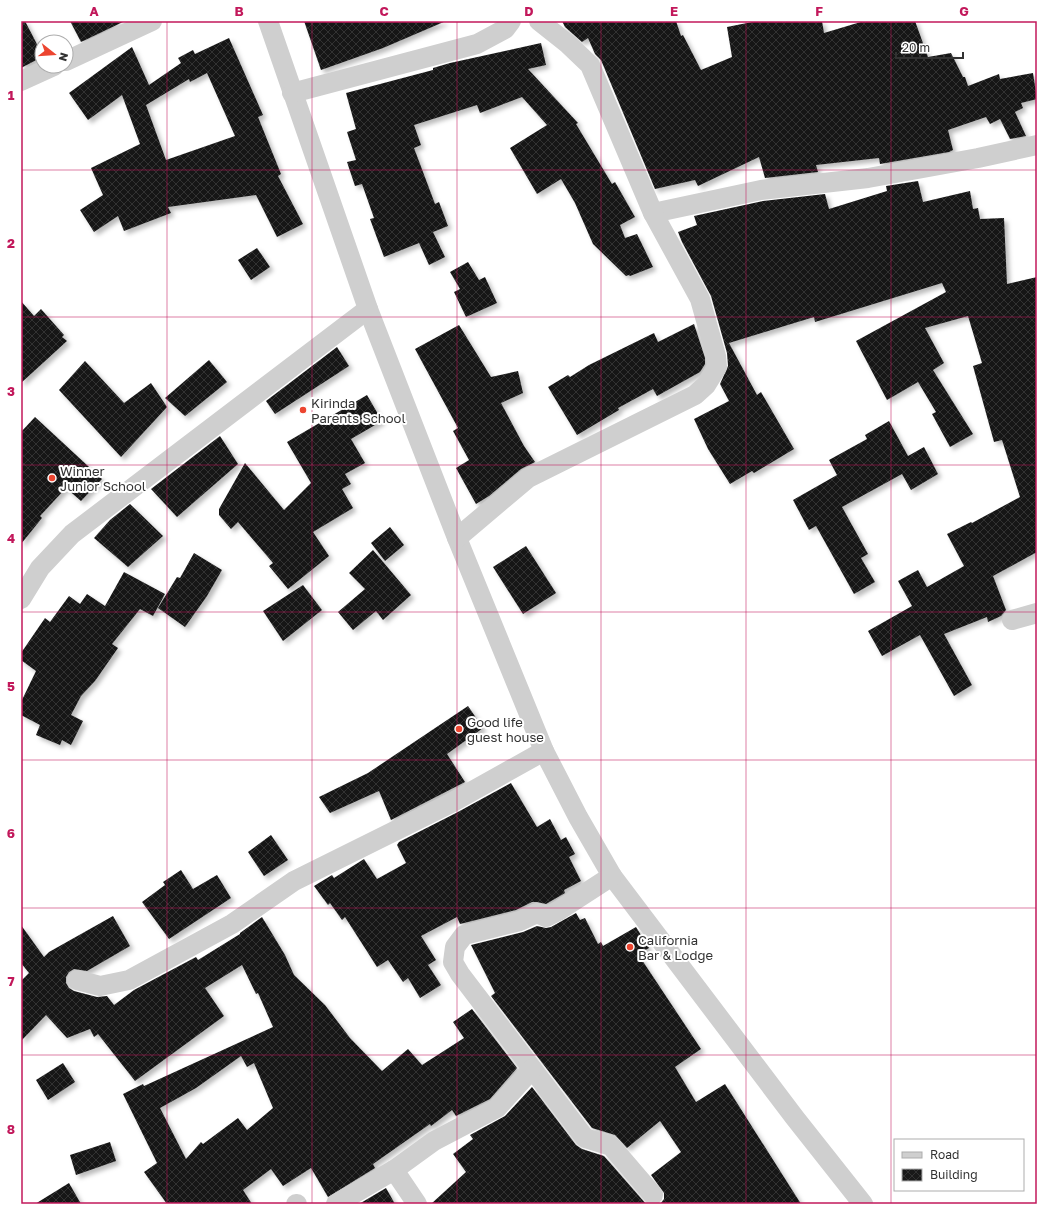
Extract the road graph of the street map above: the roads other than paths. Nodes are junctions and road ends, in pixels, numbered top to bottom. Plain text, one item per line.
1 (152, 21) edge
2 (268, 21) edge
3 (511, 21) edge
4 (539, 21) edge
5 (74, 57) edge
6 (36, 74) edge
7 (21, 81) edge
8 (292, 93) junction
9 (1037, 145) edge
10 (653, 213) junction
11 (368, 309) junction
12 (457, 538) junction
13 (21, 599) edge
14 (1037, 613) edge
15 (1012, 620) dead end
16 (544, 751) junction
17 (612, 876) junction
18 (77, 980) dead end
19 (532, 1069) junction
20 (394, 1170) junction
21 (653, 1195) dead end
22 (336, 1204) edge
23 (417, 1204) edge
24 (863, 1204) edge

1 - 5 street
2 - 8 street
3 - 8 street
4 - 10 street
6 - 7 street
8 - 11 street
9 - 10 street
10 - 12 street
11 - 12 street
11 - 13 street
12 - 16 street
14 - 15 street
16 - 17 street
16 - 18 street
17 - 19 street
17 - 24 street
19 - 20 street
19 - 21 street
20 - 22 street
20 - 23 street

